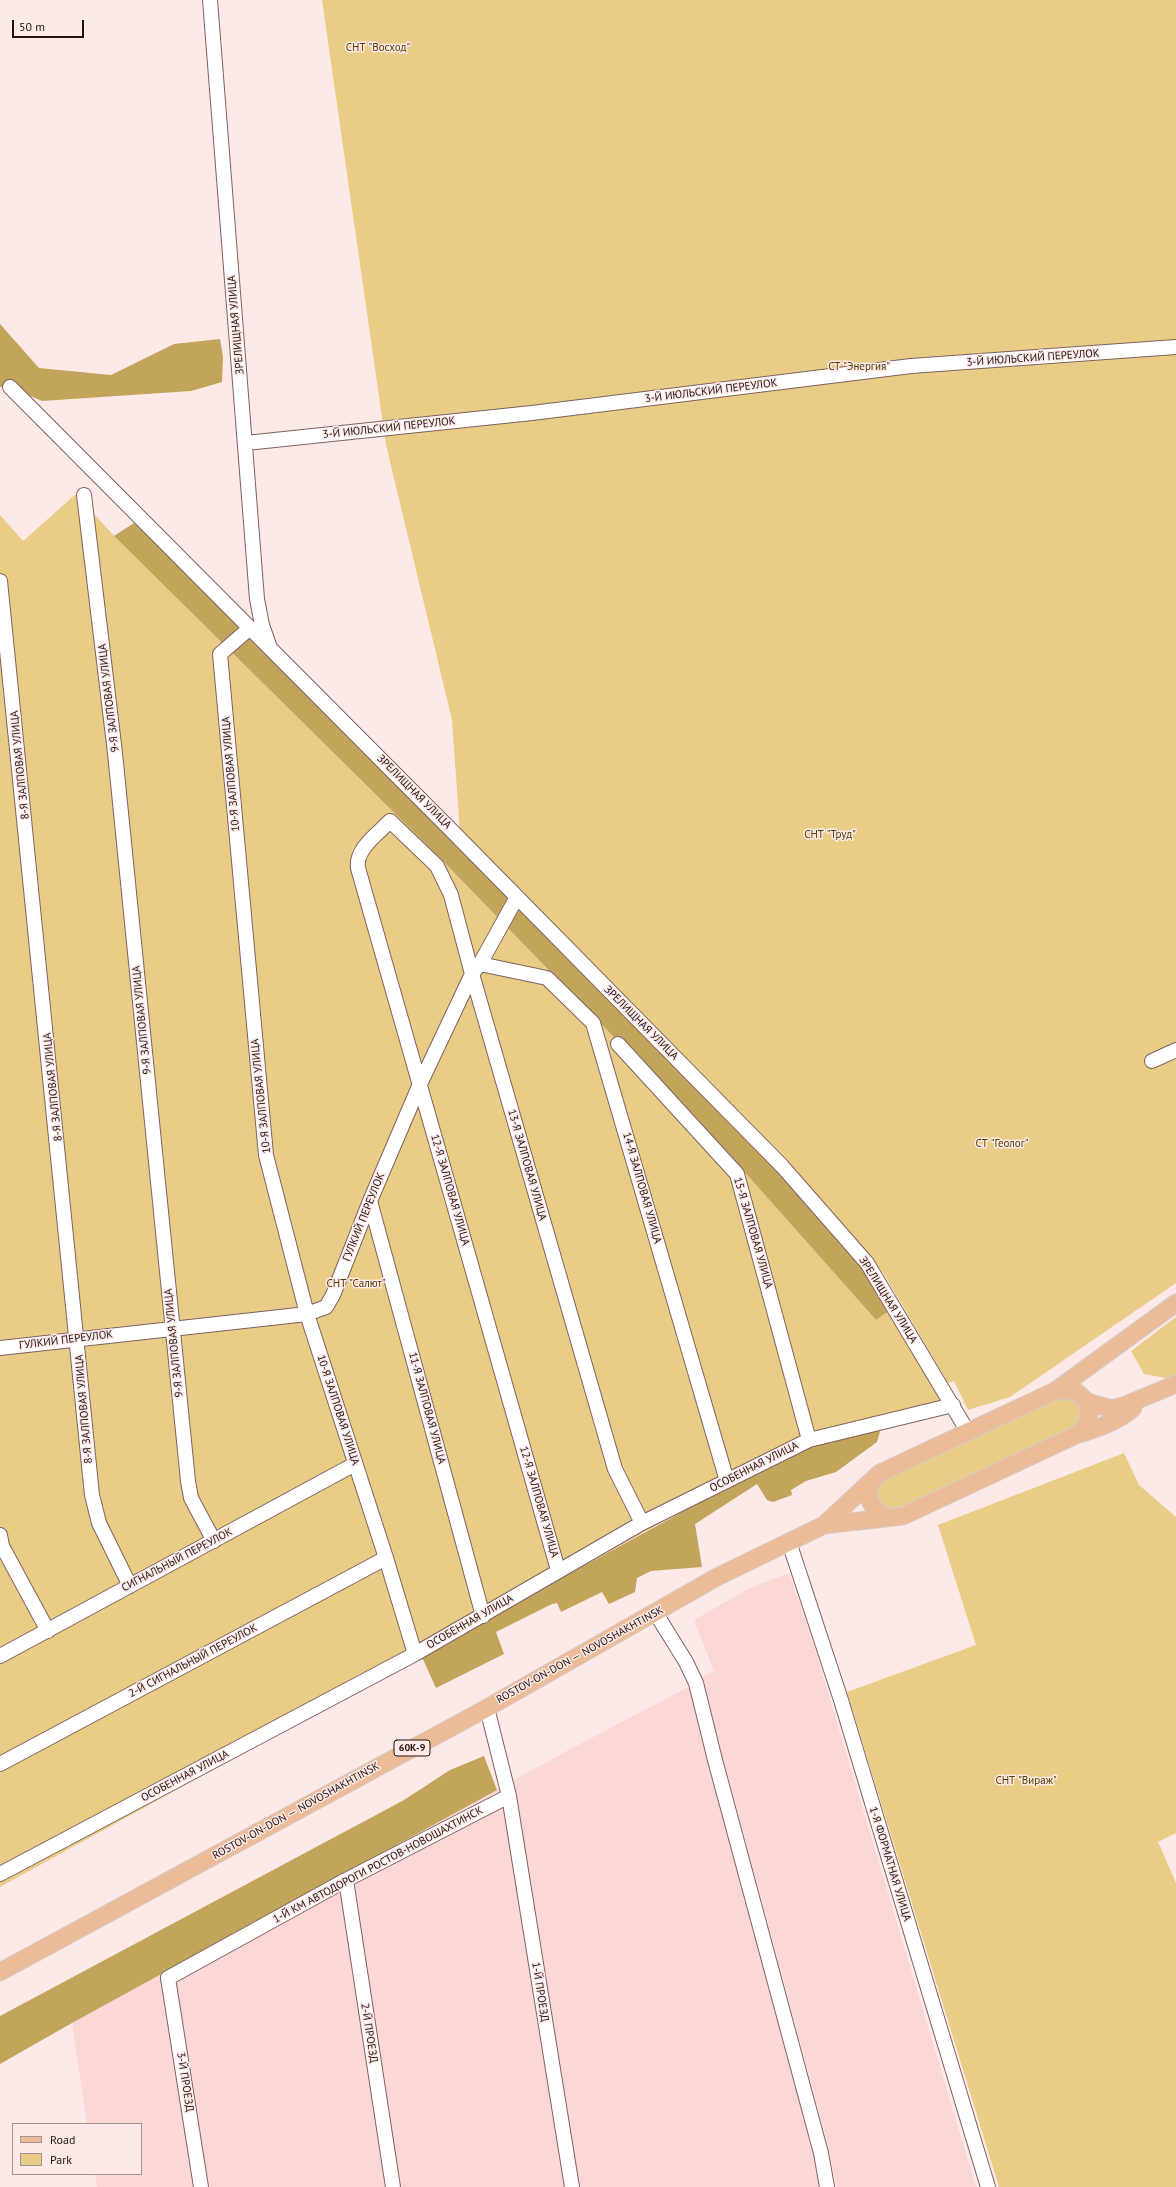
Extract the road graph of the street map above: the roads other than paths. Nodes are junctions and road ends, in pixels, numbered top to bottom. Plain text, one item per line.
1 (210, 0) edge
2 (1176, 347) edge
3 (10, 387) dead end
4 (246, 443) junction
5 (84, 495) dead end
6 (0, 581) edge
7 (250, 628) junction
8 (271, 649) junction
9 (390, 821) joint
10 (517, 897) junction
11 (476, 969) junction
12 (618, 1044) dead end
13 (1176, 1050) edge
14 (1152, 1061) dead end
15 (420, 1084) junction
16 (370, 1201) junction
17 (1176, 1303) edge
18 (307, 1314) junction
19 (172, 1328) junction
20 (78, 1339) junction
21 (0, 1348) edge
22 (1093, 1365) junction
23 (1176, 1384) edge
24 (1055, 1391) junction
25 (1147, 1395) junction
26 (1085, 1401) junction
27 (953, 1405) junction
28 (968, 1432) junction
29 (1076, 1435) junction
30 (809, 1440) junction
31 (355, 1464) junction
32 (727, 1481) junction
33 (872, 1481) junction
34 (887, 1517) junction
35 (642, 1523) junction
36 (824, 1526) junction
37 (0, 1536) edge
38 (214, 1540) junction
39 (789, 1542) junction
40 (386, 1558) junction
41 (558, 1570) junction
42 (130, 1586) junction
43 (655, 1612) junction
44 (483, 1616) junction
45 (48, 1631) junction
46 (415, 1654) junction
47 (0, 1656) edge
48 (487, 1708) junction
49 (0, 1764) edge
50 (509, 1796) junction
51 (0, 1874) edge
52 (346, 1880) junction
53 (0, 1972) edge
54 (168, 1978) joint
55 (201, 2187) edge
56 (393, 2187) edge
57 (572, 2187) edge
58 (826, 2187) edge
59 (988, 2187) edge

1 - 4 street, ЗРЕЛИЩНАЯ УЛИЦА
2 - 4 street, 3-Й ИЮЛЬСКИЙ ПЕРЕУЛОК
3 - 7 street, ЗРЕЛИЩНАЯ УЛИЦА
4 - 8 street, ЗРЕЛИЩНАЯ УЛИЦА
5 - 19 street, 9-Я ЗАЛПОВАЯ УЛИЦА
6 - 20 street, 8-Я ЗАЛПОВАЯ УЛИЦА
7 - 8 street, ЗРЕЛИЩНАЯ УЛИЦА
7 - 18 street, 10-Я ЗАЛПОВАЯ УЛИЦА
8 - 10 street, ЗРЕЛИЩНАЯ УЛИЦА
9 - 11 street, 13-Я ЗАЛПОВАЯ УЛИЦА
9 - 15 street, 12-Я ЗАЛПОВАЯ УЛИЦА
10 - 11 street, ГУЛКИЙ ПЕРЕУЛОК
10 - 27 street, ЗРЕЛИЩНАЯ УЛИЦА
11 - 15 street, ГУЛКИЙ ПЕРЕУЛОК
11 - 32 street, 14-Я ЗАЛПОВАЯ УЛИЦА
11 - 35 street, 13-Я ЗАЛПОВАЯ УЛИЦА
12 - 30 street, 15-Я ЗАЛПОВАЯ УЛИЦА
13 - 14 street
15 - 16 street, ГУЛКИЙ ПЕРЕУЛОК
15 - 41 street, 12-Я ЗАЛПОВАЯ УЛИЦА
16 - 18 street, ГУЛКИЙ ПЕРЕУЛОК
16 - 44 street, 11-Я ЗАЛПОВАЯ УЛИЦА
17 - 22 main road
18 - 19 street, ГУЛКИЙ ПЕРЕУЛОК
18 - 31 street, 10-Я ЗАЛПОВАЯ УЛИЦА
19 - 20 street, ГУЛКИЙ ПЕРЕУЛОК
19 - 38 street, 9-Я ЗАЛПОВАЯ УЛИЦА
20 - 21 street, ГУЛКИЙ ПЕРЕУЛОК
20 - 42 street, 8-Я ЗАЛПОВАЯ УЛИЦА
22 - 24 main road
22 - 26 main road
23 - 25 main road
24 - 26 main road
24 - 28 main road
25 - 26 main road
25 - 29 main road
26 - 29 main road
27 - 28 street, ЗРЕЛИЩНАЯ УЛИЦА
27 - 30 street, ОСОБЕННАЯ УЛИЦА
28 - 33 main road
29 - 34 main road
30 - 32 street, ОСОБЕННАЯ УЛИЦА
31 - 38 street, СИГНАЛЬНЫЙ ПЕРЕУЛОК
31 - 40 street, 10-Я ЗАЛПОВАЯ УЛИЦА
32 - 35 street, ОСОБЕННАЯ УЛИЦА
33 - 34 main road
33 - 36 main road
34 - 36 main road
35 - 41 street, ОСОБЕННАЯ УЛИЦА
36 - 39 main road, ROSTOV-ON-DON — NOVOSHAKHTINSK / 60К-9
37 - 45 street
38 - 42 street, СИГНАЛЬНЫЙ ПЕРЕУЛОК
39 - 43 main road, ROSTOV-ON-DON — NOVOSHAKHTINSK / 60К-9
39 - 59 street, 1-Я ФОРМАТНАЯ УЛИЦА
40 - 46 street, 10-Я ЗАЛПОВАЯ УЛИЦА
40 - 49 street, 2-Й СИГНАЛЬНЫЙ ПЕРЕУЛОК
41 - 44 street, ОСОБЕННАЯ УЛИЦА
42 - 45 street, СИГНАЛЬНЫЙ ПЕРЕУЛОК
43 - 48 main road, ROSTOV-ON-DON — NOVOSHAKHTINSK / 60К-9
43 - 58 street
44 - 46 street, ОСОБЕННАЯ УЛИЦА
45 - 47 street, СИГНАЛЬНЫЙ ПЕРЕУЛОК
46 - 51 street, ОСОБЕННАЯ УЛИЦА
48 - 50 street
48 - 53 main road, ROSTOV-ON-DON — NOVOSHAKHTINSK / 60К-9
50 - 52 street, 1-Й КМ АВТОДОРОГИ РОСТОВ-НОВОШАХТИНСК
50 - 57 street, 1-Й ПРОЕЗД
52 - 54 street, 1-Й КМ АВТОДОРОГИ РОСТОВ-НОВОШАХТИНСК
52 - 56 street, 2-Й ПРОЕЗД
54 - 55 street, 3-Й ПРОЕЗД

